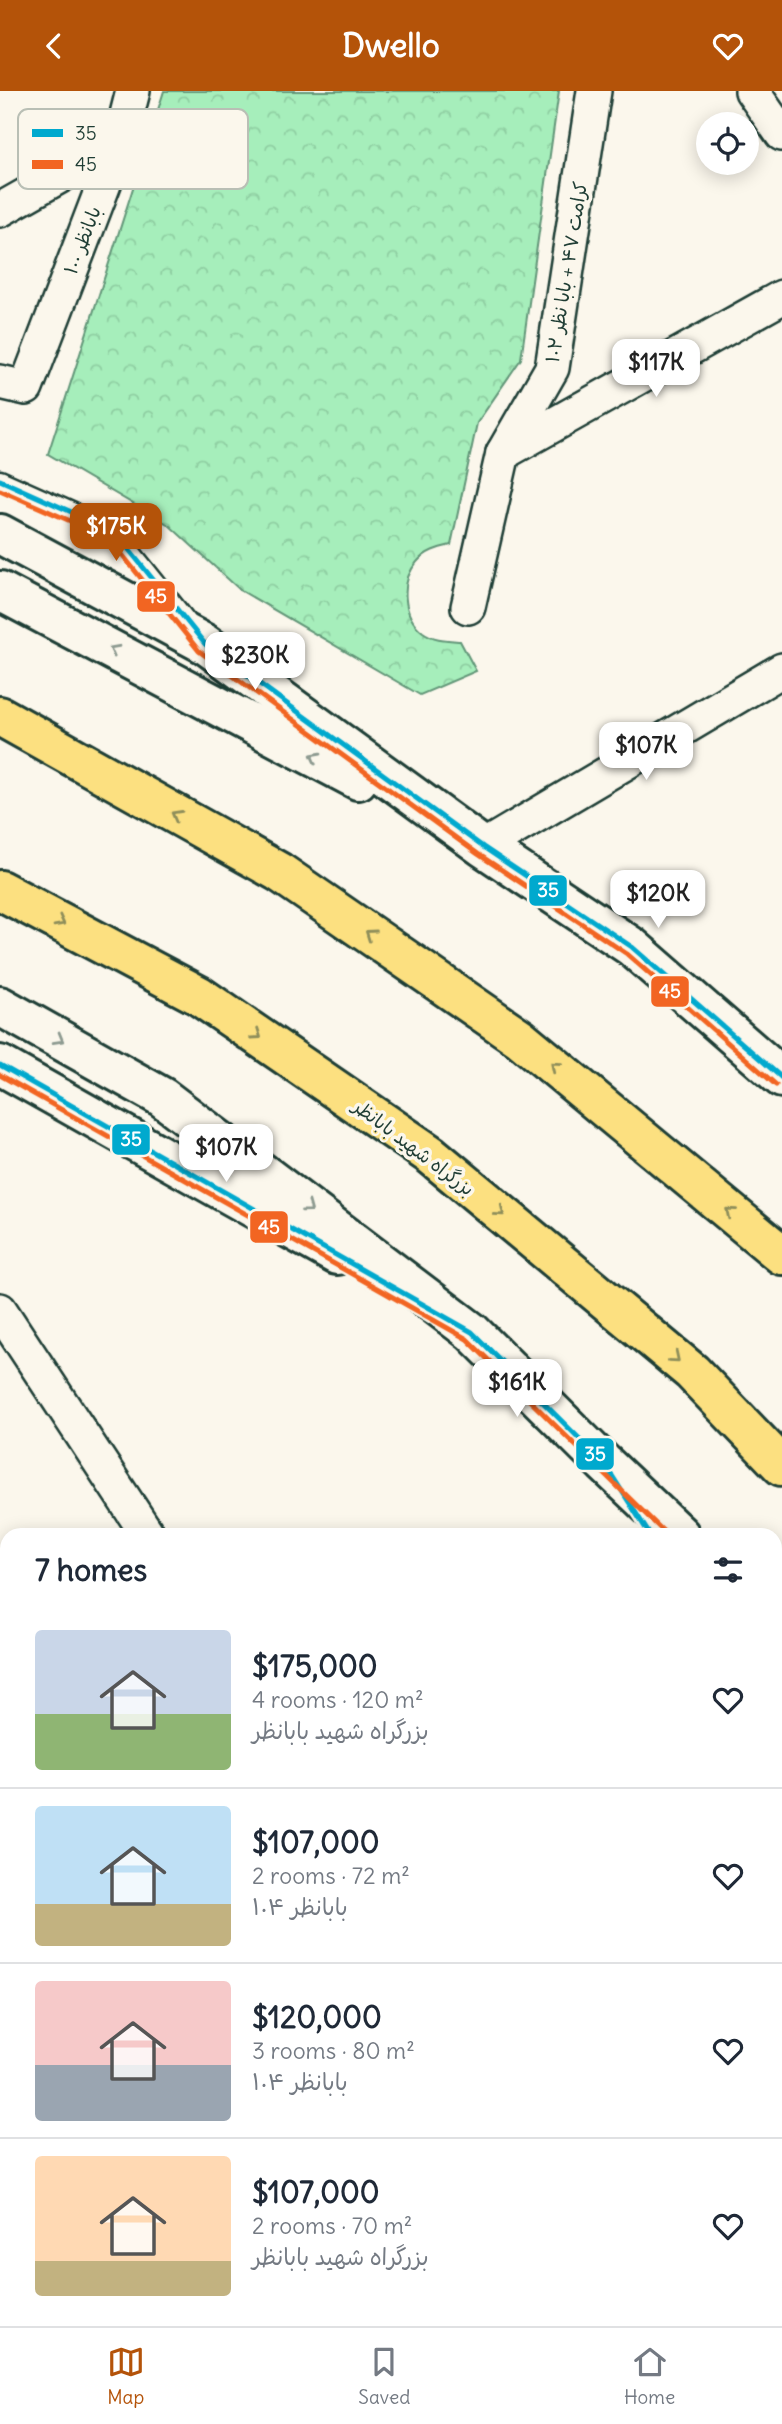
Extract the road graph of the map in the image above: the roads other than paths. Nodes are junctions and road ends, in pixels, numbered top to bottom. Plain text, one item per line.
1 (133, 91) edge
2 (594, 91) edge
3 (752, 91) edge
4 (128, 109) edge
5 (782, 134) edge
6 (37, 189) edge
7 (99, 189) edge
8 (0, 210) edge
9 (782, 297) edge
10 (13, 385) edge
11 (503, 453) junction
12 (0, 480) edge
13 (0, 534) edge
14 (0, 591) edge
15 (468, 607) dead end
16 (205, 644) junction
17 (782, 670) edge
18 (0, 716) edge
19 (483, 847) junction
20 (0, 890) edge
21 (0, 1006) edge
22 (0, 1065) edge
23 (782, 1078) edge
24 (782, 1255) edge
25 (0, 1310) edge
26 (472, 1332) junction
27 (604, 1463) junction
28 (782, 1466) edge
29 (143, 1528) edge
30 (646, 1528) edge
31 (673, 1528) edge

1 - 4 street, بابانظر ۱۰۰
2 - 11 street, کرامت ۴۷ + بابا نظر ۱۰۲
3 - 5 street
6 - 8 street
7 - 10 street, بابانظر ۱۰۰
9 - 11 street
11 - 15 street, کرامت ۴۷ + بابا نظر ۱۰۲
12 - 16 lane
13 - 16 main road
19 -> 14 main road
16 - 19 main road
17 - 19 street
24 -> 18 main road
19 - 23 main road
20 -> 28 main road, بزرگراه شهید بابانظر
21 -> 26 main road
22 - 26 main road
25 - 29 street
26 - 27 main road
27 - 30 main road
27 - 31 main road

